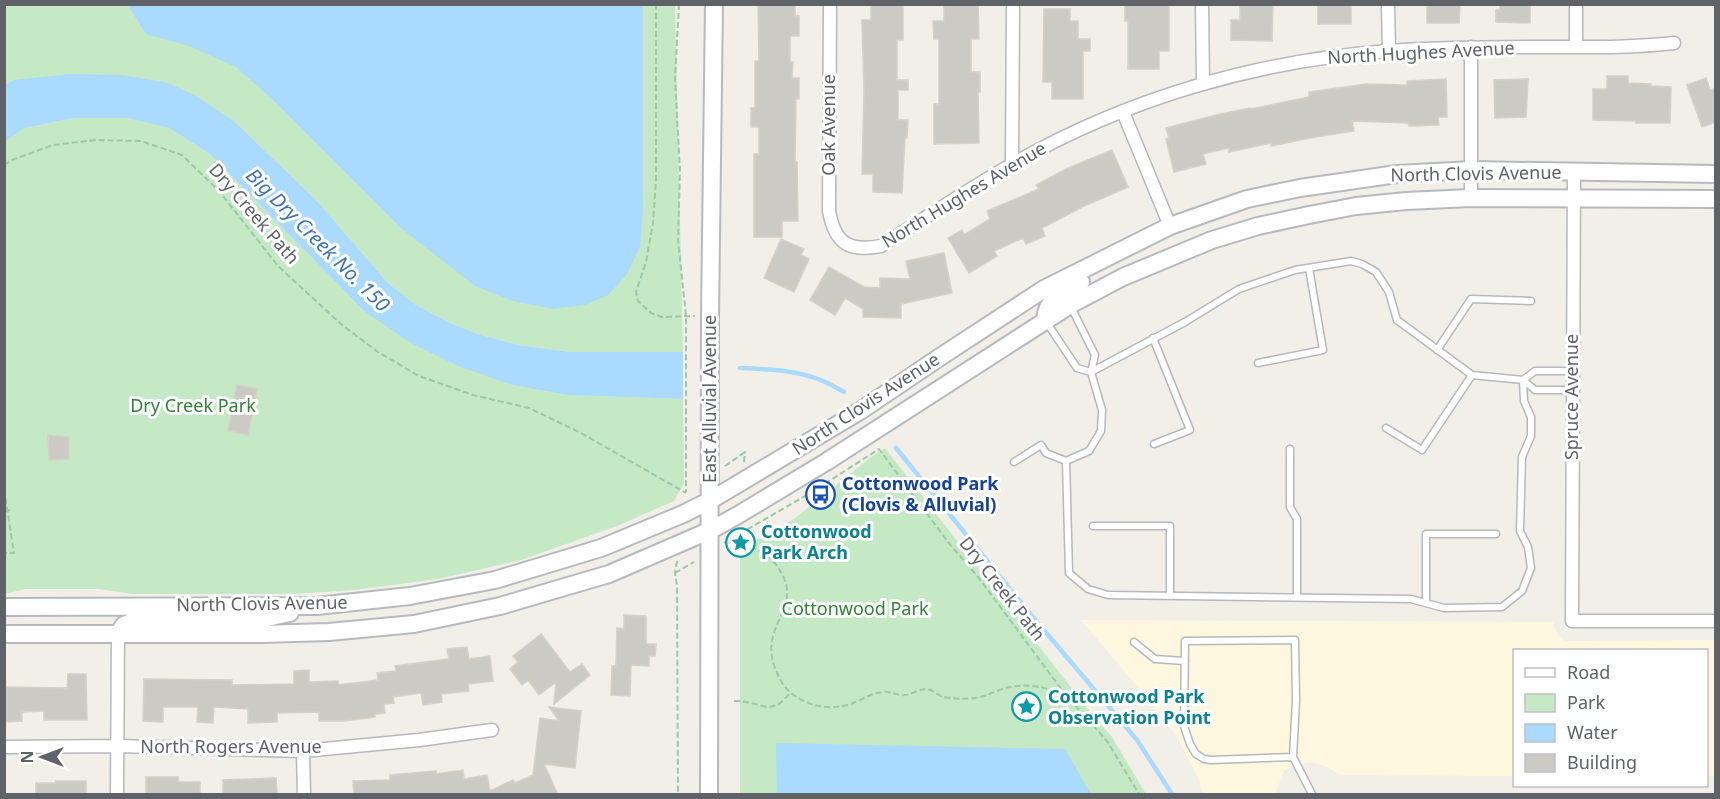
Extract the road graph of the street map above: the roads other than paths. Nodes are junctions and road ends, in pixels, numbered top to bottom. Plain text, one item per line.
1 (714, 4) edge
2 (830, 4) edge
3 (1013, 4) edge
4 (1202, 4) edge
5 (1388, 4) edge
6 (1576, 4) edge
7 (1674, 43) dead end
8 (1471, 47) junction
9 (1576, 47) junction
10 (1389, 51) junction
11 (1203, 84) junction
12 (1123, 112) junction
13 (1012, 164) junction
14 (1472, 170) junction
15 (1574, 172) junction
16 (1716, 174) edge
17 (1471, 198) junction
18 (1574, 199) junction
19 (1716, 199) edge
20 (1170, 226) junction
21 (842, 242) joint
22 (1309, 268) junction
23 (1531, 301) dead end
24 (1070, 305) junction
25 (1045, 320) junction
26 (1153, 338) junction
27 (1437, 350) junction
28 (1258, 363) dead end
29 (1572, 371) junction
30 (1090, 372) junction
31 (1472, 375) junction
32 (1523, 380) junction
33 (1572, 390) junction
34 (1386, 428) dead end
35 (1154, 444) dead end
36 (1290, 449) dead end
37 (1014, 462) dead end
38 (1066, 462) junction
39 (711, 500) junction
40 (1093, 526) dead end
41 (711, 530) junction
42 (1496, 534) dead end
43 (1170, 596) junction
44 (1298, 597) junction
45 (1426, 603) junction
46 (317, 606) junction
47 (4, 607) edge
48 (1716, 621) edge
49 (4, 634) edge
50 (118, 634) junction
51 (1134, 642) dead end
52 (1185, 661) junction
53 (492, 730) dead end
54 (116, 746) junction
55 (4, 747) edge
56 (303, 751) junction
57 (1293, 757) junction
58 (117, 795) edge
59 (304, 795) edge
60 (710, 795) edge
61 (1312, 795) edge

1 - 39 main road, East Alluvial Avenue
2 - 21 street, Oak Avenue
3 - 13 street
4 - 11 street
5 - 10 street
6 - 9 street
7 - 9 street, North Hughes Avenue
8 - 9 street, North Hughes Avenue
8 - 10 street, North Hughes Avenue
8 - 14 street
10 - 11 street, North Hughes Avenue
11 - 12 street, North Hughes Avenue
12 - 13 street, North Hughes Avenue
12 - 20 street
13 - 21 street, North Hughes Avenue
14 - 15 main road, North Clovis Avenue
14 - 17 street
14 - 20 main road, North Clovis Avenue
15 - 16 main road, North Clovis Avenue
15 - 18 street, Spruce Avenue
17 - 18 main road, North Clovis Avenue
17 - 24 main road, North Clovis Avenue
18 - 19 main road, North Clovis Avenue
18 - 29 street, Spruce Avenue
20 - 25 main road
20 - 39 main road, North Clovis Avenue
22 - 26 lane
22 - 27 lane
22 - 28 lane
23 - 27 lane
24 - 25 main road, North Clovis Avenue
24 - 30 lane
25 - 30 lane
25 - 41 main road, North Clovis Avenue
26 - 30 lane
26 - 35 lane
27 - 31 lane
29 - 32 lane
29 - 33 street, Spruce Avenue
30 - 38 lane
31 - 32 lane
31 - 34 lane
32 - 33 lane
32 - 45 lane
33 - 48 street, Spruce Avenue
36 - 44 lane
37 - 38 lane
38 - 43 lane
39 - 41 main road, East Alluvial Avenue
39 - 46 main road, North Clovis Avenue
40 - 43 lane
41 - 50 main road, North Clovis Avenue
41 - 60 main road, East Alluvial Avenue
42 - 45 lane
43 - 44 lane
44 - 45 lane
46 - 47 main road, North Clovis Avenue
46 - 50 main road
49 - 50 main road, North Clovis Avenue
50 - 54 street
51 - 52 lane
52 - 57 lane
52 - 57 lane
53 - 56 street, North Rogers Avenue
54 - 55 street, North Rogers Avenue
54 - 56 street, North Rogers Avenue
54 - 58 street
56 - 59 street
57 - 61 lane

